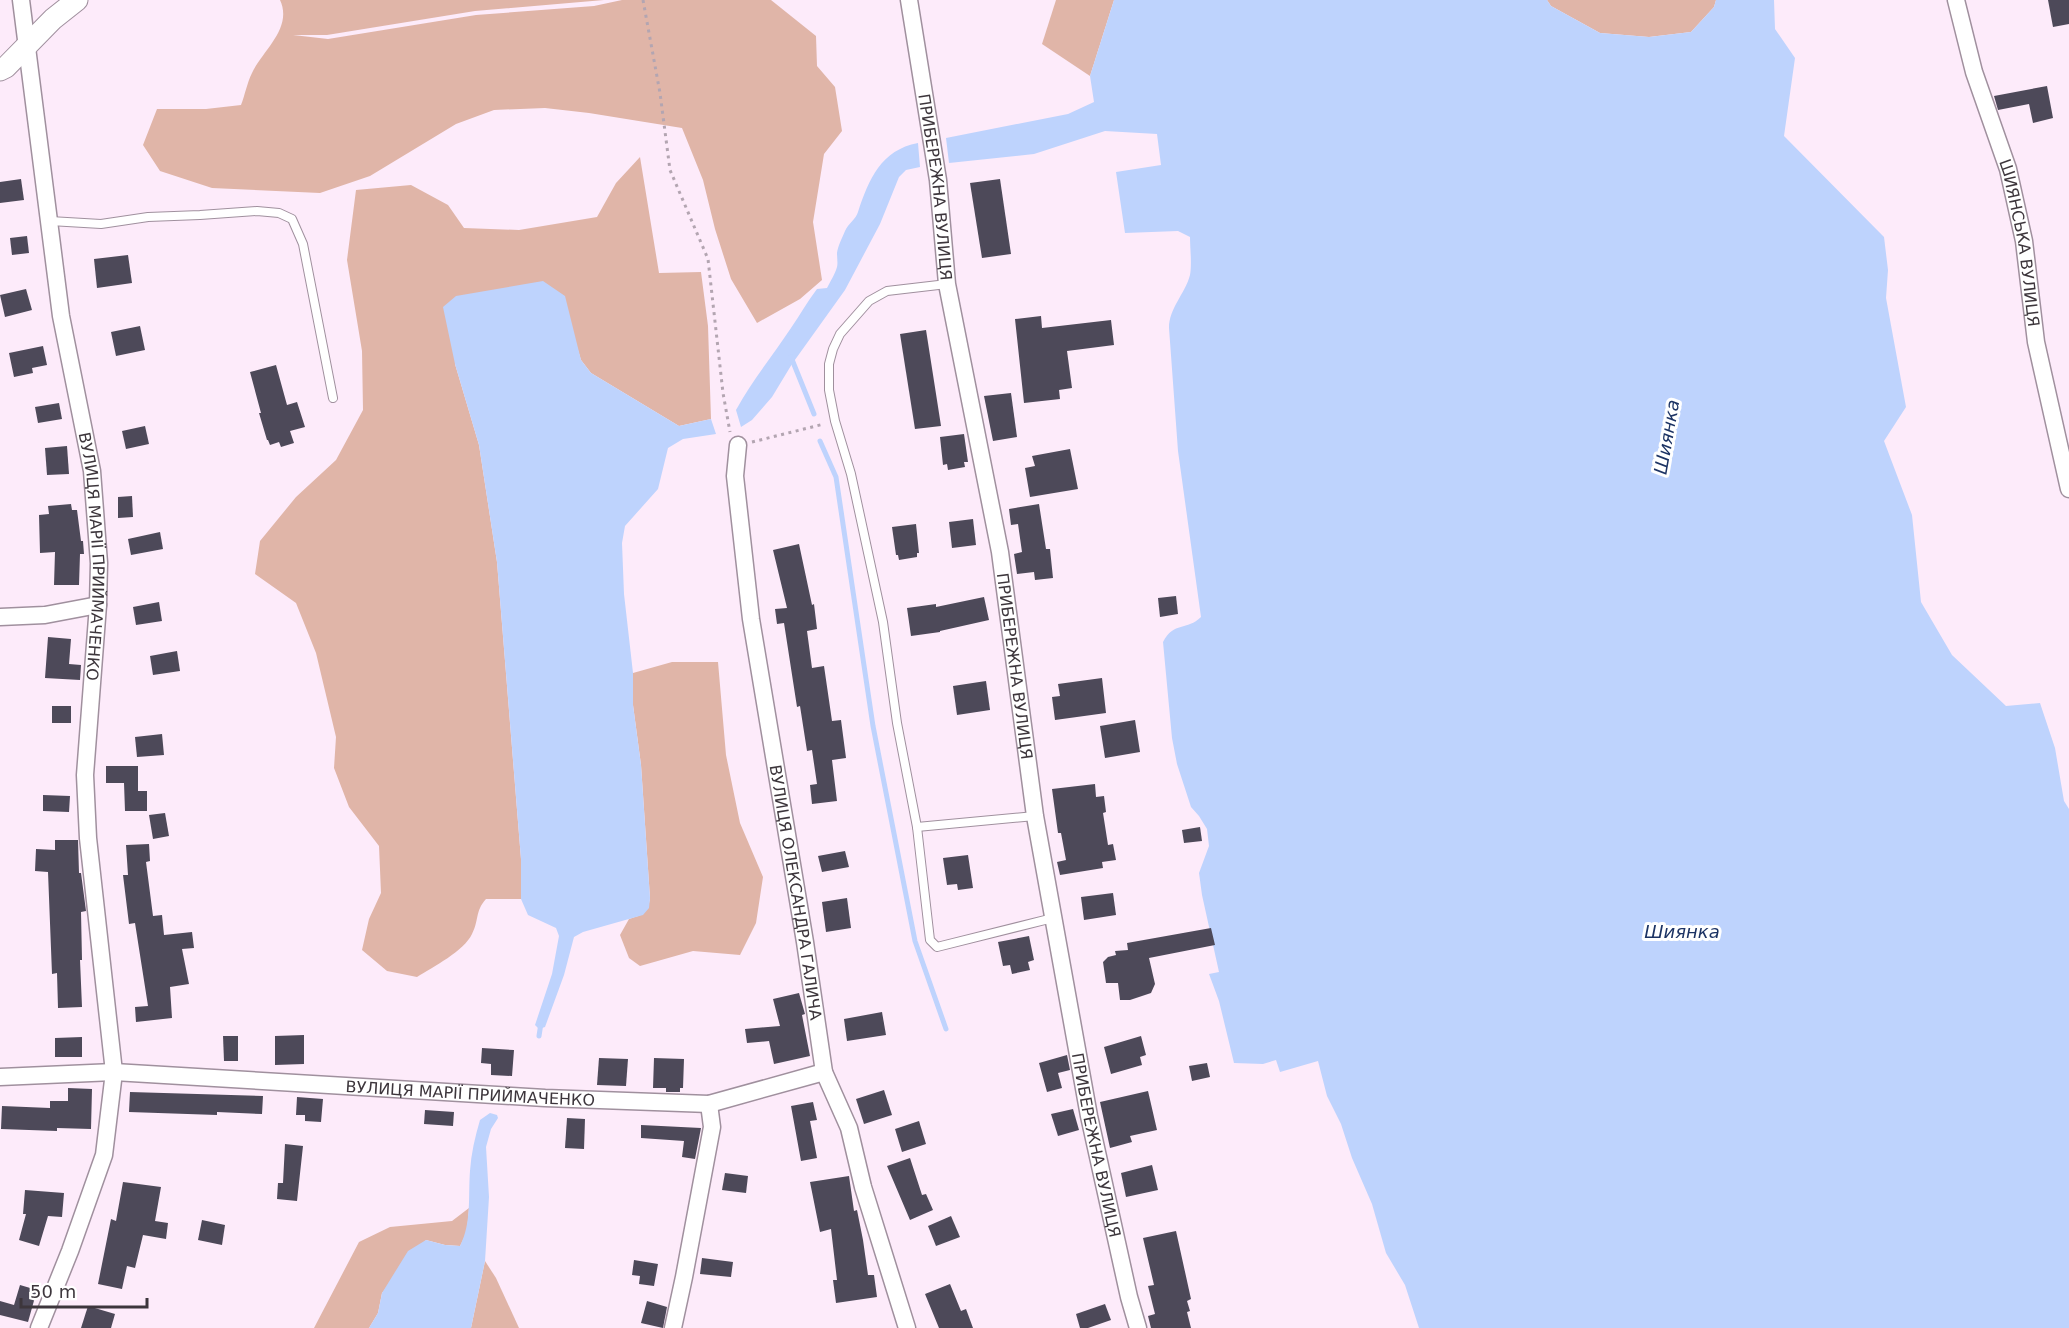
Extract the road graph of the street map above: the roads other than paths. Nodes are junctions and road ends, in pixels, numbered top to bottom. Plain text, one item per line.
1 (21, 0) edge
2 (76, 0) edge
3 (909, 0) edge
4 (1956, 0) edge
5 (27, 46) junction
6 (0, 70) edge
7 (50, 220) junction
8 (947, 284) junction
9 (333, 398) dead end
10 (738, 445) road end
11 (2069, 489) edge
12 (98, 605) junction
13 (0, 617) edge
14 (1035, 816) junction
15 (917, 827) junction
16 (1053, 918) junction
17 (114, 1072) junction
18 (824, 1072) junction
19 (0, 1077) edge
20 (709, 1104) junction
21 (39, 1328) edge
22 (673, 1328) edge
23 (907, 1328) edge
24 (1138, 1328) edge

1 - 5 street, ВУЛИЦЯ МАРІЇ ПРИЙМАЧЕНКО
2 - 5 street
3 - 8 street, ПРИБЕРЕЖНА ВУЛИЦЯ
4 - 11 street, ШИЯНСЬКА ВУЛИЦЯ
5 - 6 street
5 - 7 street, ВУЛИЦЯ МАРІЇ ПРИЙМАЧЕНКО
7 - 9 lane
7 - 12 street, ВУЛИЦЯ МАРІЇ ПРИЙМАЧЕНКО
8 - 14 street, ПРИБЕРЕЖНА ВУЛИЦЯ
8 - 15 lane
10 - 18 street, ВУЛИЦЯ ОЛЕКСАНДРА ГАЛИЧА
12 - 13 street
12 - 17 street, ВУЛИЦЯ МАРІЇ ПРИЙМАЧЕНКО
14 - 15 lane
14 - 16 street, ПРИБЕРЕЖНА ВУЛИЦЯ
15 - 16 lane
16 - 24 street, ПРИБЕРЕЖНА ВУЛИЦЯ
17 - 19 street, ВУЛИЦЯ МАРІЇ ПРИЙМАЧЕНКО
17 - 20 street, ВУЛИЦЯ МАРІЇ ПРИЙМАЧЕНКО
17 - 21 street, ВУЛИЦЯ МАРІЇ ПРИЙМАЧЕНКО
18 - 20 street, ВУЛИЦЯ МАРІЇ ПРИЙМАЧЕНКО
18 - 23 street, ВУЛИЦЯ ОЛЕКСАНДРА ГАЛИЧА
20 - 22 street

